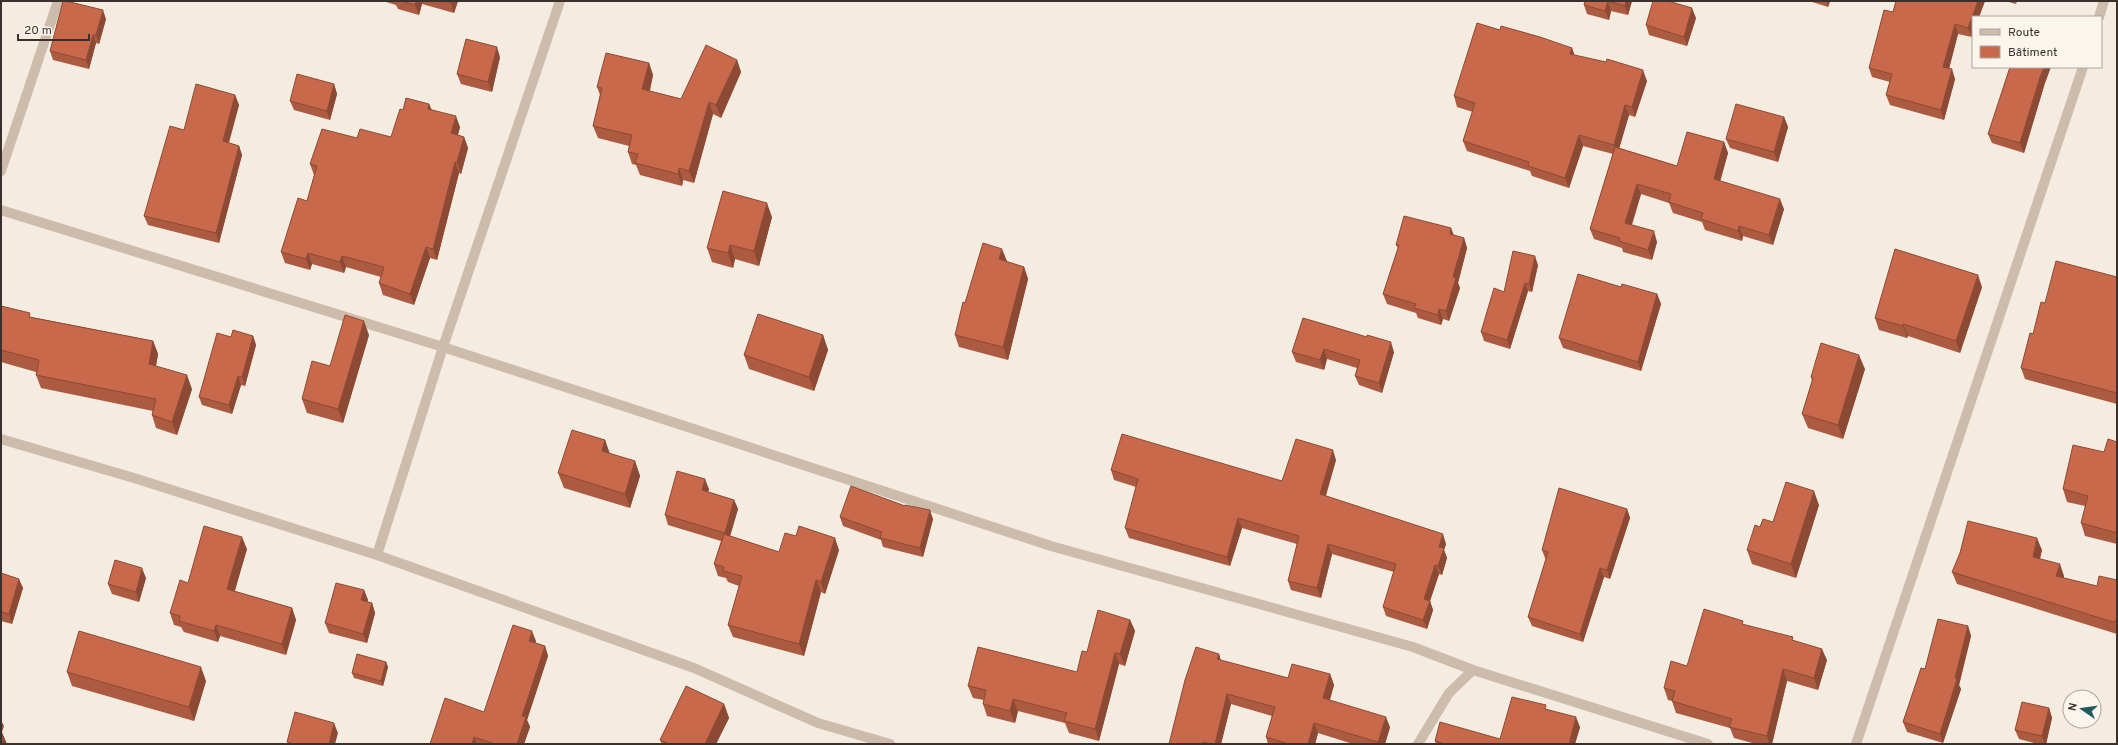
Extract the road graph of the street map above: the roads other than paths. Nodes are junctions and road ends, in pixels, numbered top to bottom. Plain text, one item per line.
1 (58, 1) edge
2 (560, 1) edge
3 (2104, 1) edge
4 (2099, 16) edge
5 (2083, 68) edge
6 (1, 171) edge
7 (1, 210) edge
8 (443, 347) junction
9 (1, 439) edge
10 (377, 555) junction
11 (1473, 670) junction
12 (890, 744) edge
13 (1418, 744) edge
14 (1708, 744) edge
15 (1856, 744) edge

1 - 6 street
2 - 8 street
3 - 4 street
5 - 15 street
7 - 8 street
8 - 10 street
8 - 11 street
9 - 10 street
10 - 12 street
11 - 13 street
11 - 14 street

